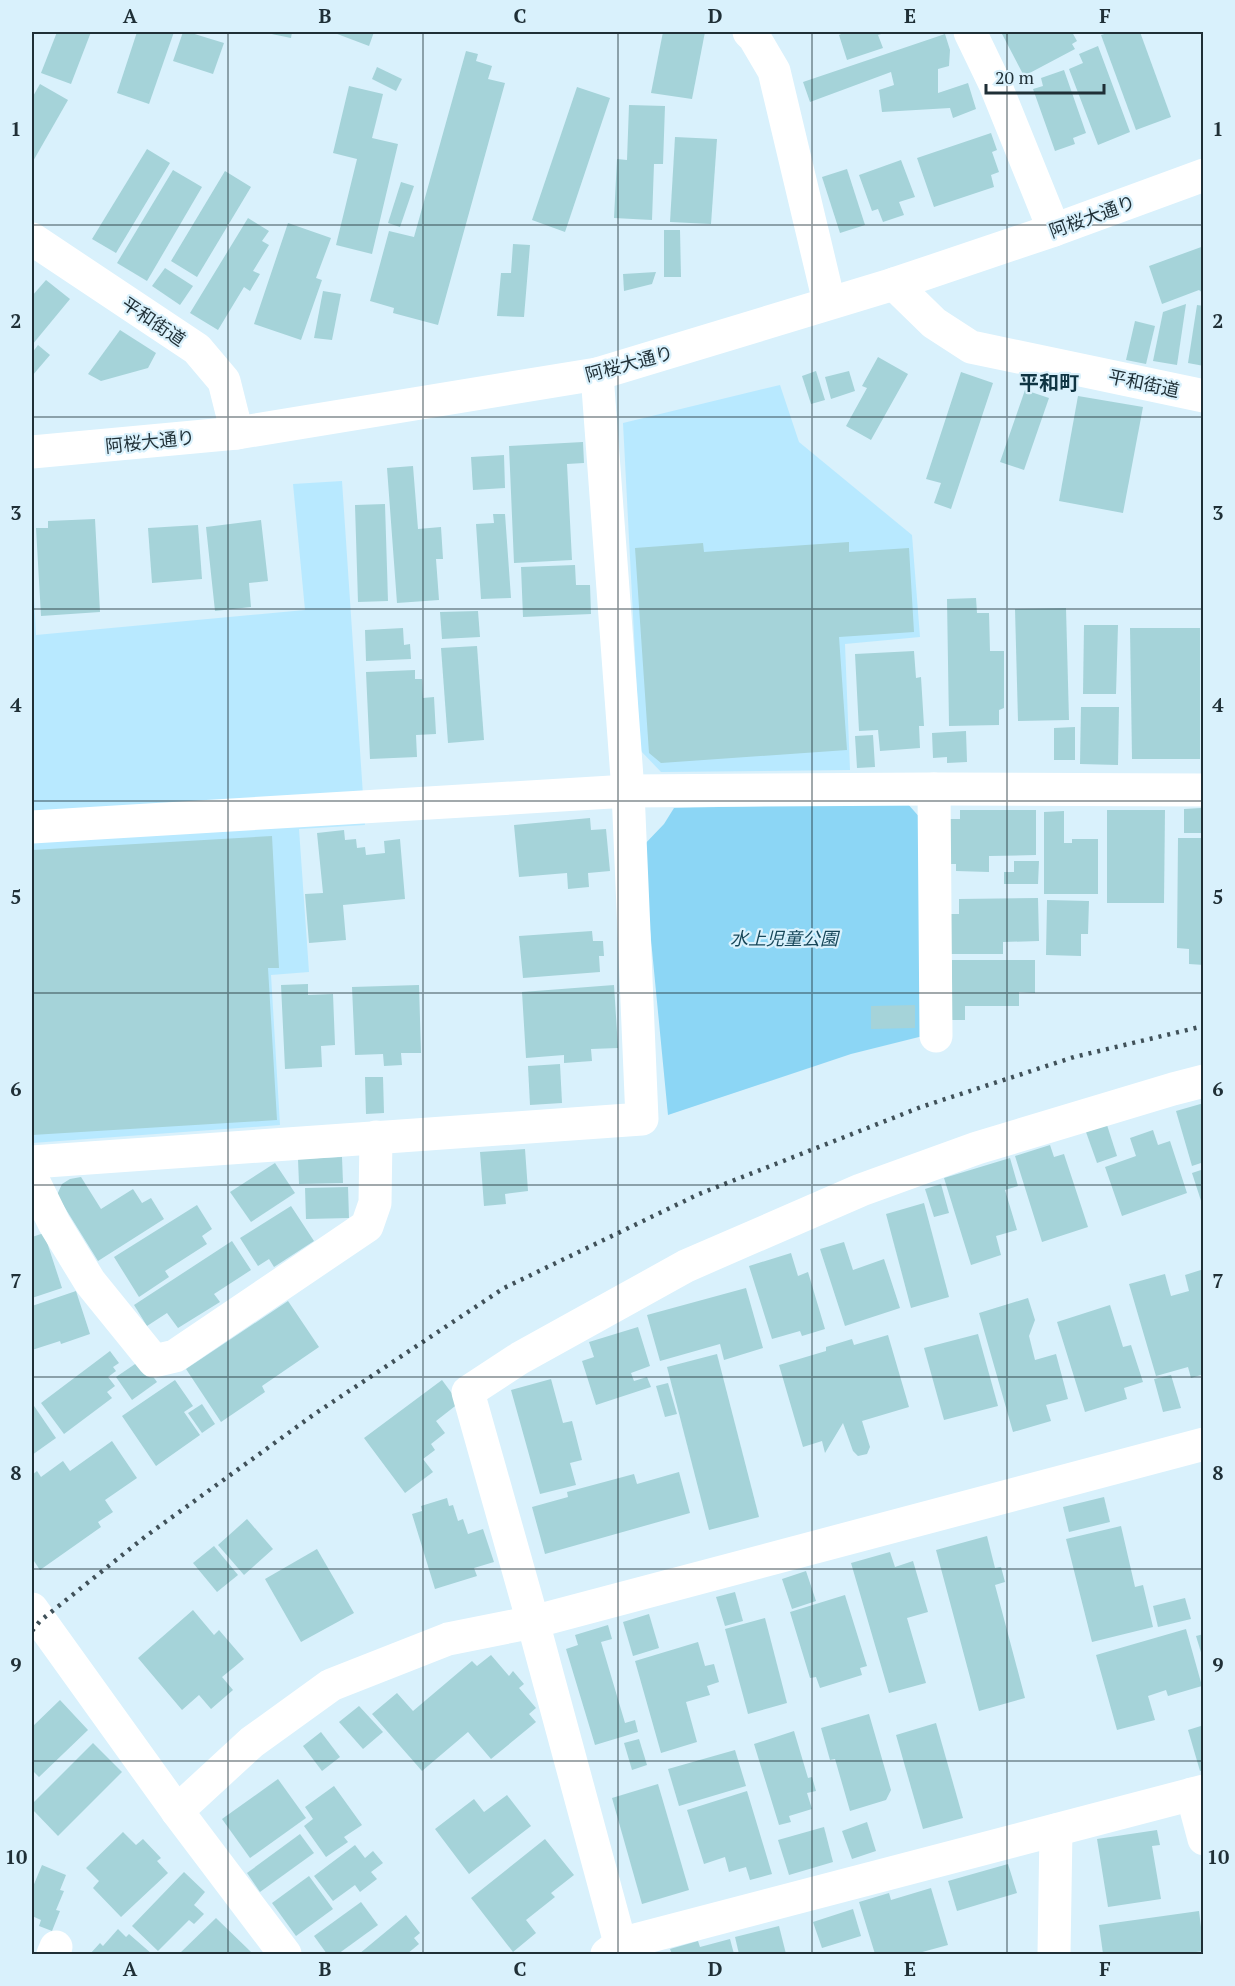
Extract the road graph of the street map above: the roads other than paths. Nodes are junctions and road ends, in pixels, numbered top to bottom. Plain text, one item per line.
1 (749, 32) edge
2 (970, 32) edge
3 (1203, 175) edge
4 (1054, 230) junction
5 (32, 239) edge
6 (894, 284) junction
7 (829, 302) junction
8 (597, 374) junction
9 (1203, 396) edge
10 (237, 433) junction
11 (32, 453) edge
12 (934, 789) junction
13 (628, 790) junction
14 (1203, 790) edge
15 (32, 827) edge
16 (936, 1036) dead end
17 (1203, 1081) edge
18 (376, 1137) junction
19 (32, 1162) edge
20 (32, 1178) edge
21 (1203, 1444) edge
22 (32, 1609) edge
23 (533, 1622) junction
24 (1198, 1793) edge
25 (177, 1811) junction
26 (1056, 1830) junction
27 (1203, 1839) edge
28 (616, 1951) edge
29 (285, 1954) edge
30 (1054, 1954) edge

1 - 7 street
2 - 4 street
3 - 4 street, 阿桜大通り
4 - 6 street, 阿桜大通り
5 - 10 street, 平和街道
6 - 7 street, 阿桜大通り
6 - 9 street, 平和街道
7 - 8 street, 阿桜大通り
8 - 10 street, 阿桜大通り
8 - 13 street
10 - 11 street, 阿桜大通り
12 - 13 street
12 - 14 street
12 - 16 street
13 - 15 street
13 - 18 street
17 - 23 street
18 - 19 street
18 - 20 street
21 - 23 street
22 - 25 street
23 - 25 street
23 - 28 street
24 - 26 street
24 - 27 street
25 - 29 street
26 - 28 street
26 - 30 street

